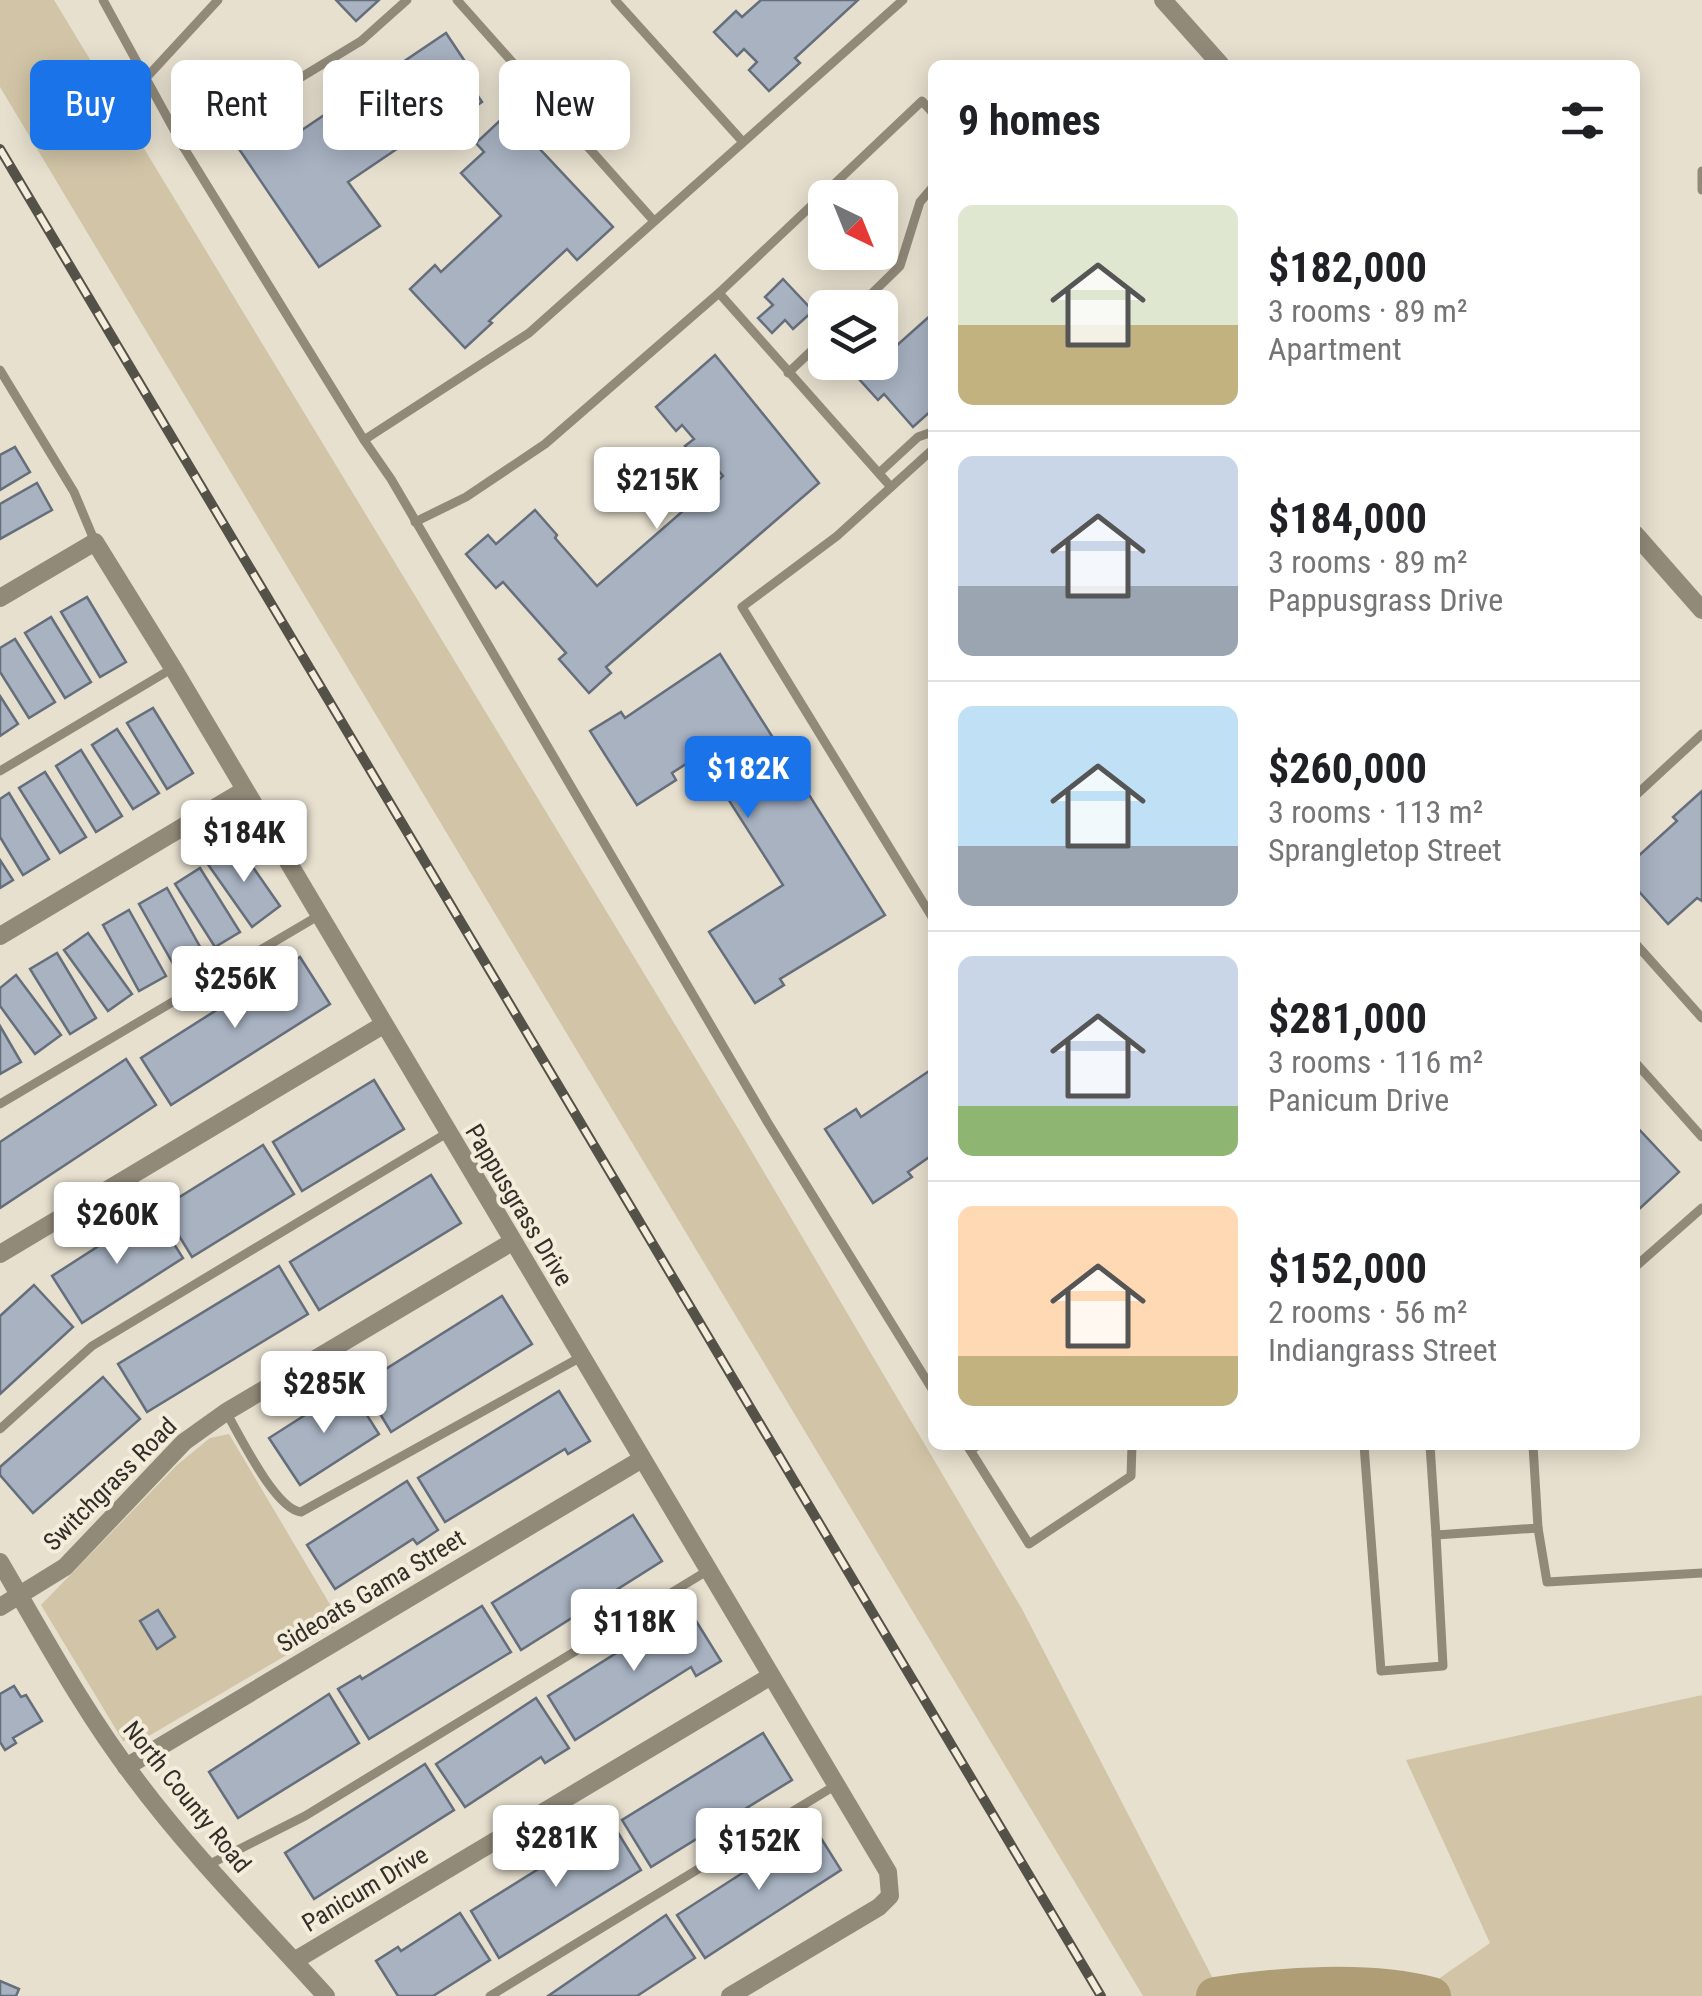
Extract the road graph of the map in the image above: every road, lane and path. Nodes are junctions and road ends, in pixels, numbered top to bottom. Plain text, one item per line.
1 (103, 0) edge
2 (218, 0) edge
3 (408, 0) edge
4 (457, 0) edge
5 (615, 0) edge
6 (903, 0) edge
7 (1164, 0) edge
8 (136, 60) edge
9 (1217, 60) edge
10 (151, 73) edge
11 (303, 76) edge
12 (151, 87) edge
13 (928, 107) edge
14 (171, 124) edge
15 (743, 142) junction
16 (185, 150) edge
17 (1702, 171) edge
18 (1702, 190) edge
19 (928, 193) edge
20 (653, 220) junction
21 (875, 290) edge
22 (718, 293) junction
23 (808, 354) edge
24 (0, 370) edge
25 (788, 373) junction
26 (928, 433) edge
27 (364, 440) junction
28 (928, 454) edge
29 (879, 473) junction
30 (891, 487) junction
31 (415, 522) junction
32 (1640, 540) edge
33 (95, 542) junction
34 (0, 598) edge
35 (1702, 610) edge
36 (173, 668) junction
37 (1702, 734) edge
38 (0, 771) edge
39 (243, 791) junction
40 (1640, 791) edge
41 (928, 910) edge
42 (318, 916) junction
43 (0, 936) edge
44 (1640, 949) edge
45 (1702, 1018) edge
46 (383, 1025) junction
47 (1640, 1068) edge
48 (0, 1104) edge
49 (448, 1133) junction
50 (1702, 1136) edge
51 (1702, 1208) edge
52 (512, 1242) junction
53 (0, 1254) edge
54 (1640, 1263) edge
55 (581, 1357) junction
56 (928, 1383) edge
57 (226, 1412) junction
58 (0, 1429) edge
59 (974, 1450) edge
60 (1132, 1450) edge
61 (1364, 1450) edge
62 (1430, 1450) edge
63 (1533, 1450) edge
64 (642, 1459) junction
65 (1538, 1528) junction
66 (1436, 1534) junction
67 (0, 1562) edge
68 (708, 1571) junction
69 (1702, 1573) edge
70 (20, 1595) junction
71 (0, 1607) edge
72 (771, 1676) junction
73 (126, 1766) junction
74 (836, 1785) junction
75 (208, 1865) junction
76 (294, 1961) junction
77 (326, 1996) edge
78 (490, 1996) edge
79 (730, 1996) edge

1 - 8 lane
2 - 10 lane
3 - 11 lane
4 - 20 lane
5 - 15 lane
6 - 15 lane
7 - 9 street
12 - 14 lane
13 - 22 lane
15 - 20 lane
16 - 27 lane
17 - 18 lane
19 - 21 lane
20 - 27 lane
22 - 25 lane
22 - 31 lane
23 - 25 lane
24 - 33 lane
25 - 29 lane
26 - 29 lane
27 - 31 lane
28 - 30 lane
29 - 30 lane
30 - 41 lane
31 - 56 lane
32 - 35 street
33 - 34 street
33 - 36 street, Pappusgrass Drive
36 - 38 lane
36 - 39 street, Pappusgrass Drive
37 - 40 lane
39 - 42 street, Pappusgrass Drive
39 - 43 street
42 - 46 street, Pappusgrass Drive
42 - 48 lane
44 - 45 lane
46 - 49 street, Pappusgrass Drive
46 - 53 street
47 - 50 lane
49 - 52 street, Pappusgrass Drive
49 - 58 lane
51 - 54 lane
52 - 55 street, Pappusgrass Drive
52 - 57 street, Switchgrass Road
55 - 57 lane
55 - 64 street, Pappusgrass Drive
57 - 70 street, Switchgrass Road
59 - 60 lane
61 - 66 lane
62 - 66 lane
63 - 65 lane
64 - 68 street, Pappusgrass Drive
64 - 73 street, Sideoats Gama Street
65 - 66 lane
65 - 69 lane
67 - 70 street, North County Road
68 - 72 street, Pappusgrass Drive
68 - 75 lane
70 - 71 street, Switchgrass Road
70 - 73 street, North County Road
72 - 74 street, Pappusgrass Drive
72 - 76 street, Panicum Drive
73 - 75 street, North County Road
74 - 78 lane
74 - 79 street, Pappusgrass Drive
75 - 76 street, North County Road
76 - 77 street, North County Road

